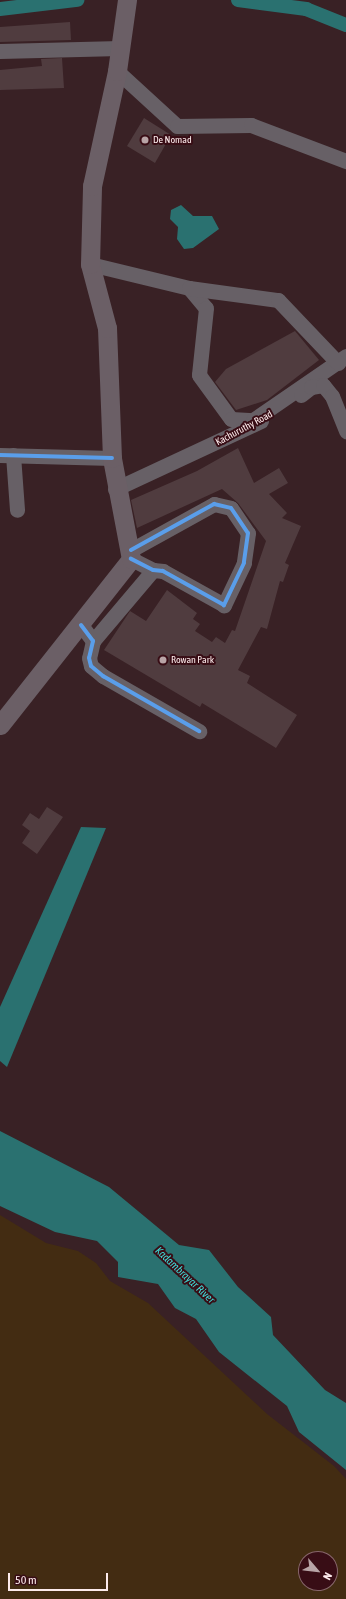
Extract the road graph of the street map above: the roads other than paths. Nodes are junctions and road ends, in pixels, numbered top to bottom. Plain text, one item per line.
1 (127, 1) edge
2 (120, 48) junction
3 (0, 51) edge
4 (117, 71) junction
5 (346, 161) edge
6 (90, 264) junction
7 (189, 288) junction
8 (336, 363) edge
9 (346, 402) edge
10 (346, 431) edge
11 (6, 455) edge
12 (112, 458) junction
13 (116, 489) junction
14 (17, 510) dead end
15 (131, 554) junction
16 (153, 570) junction
17 (81, 624) junction
18 (93, 641) junction
19 (0, 725) edge
20 (200, 731) dead end

1 - 2 main road
2 - 3 street
2 - 4 main road
4 - 5 street
4 - 6 main road
6 - 7 street
6 - 12 main road
7 - 8 street
7 - 8 street
8 - 9 street
10 - 13 street, Kachuruthy Road
11 - 12 street
11 - 14 street
12 - 13 main road
13 - 15 main road
15 - 16 street
15 - 16 street
15 - 17 main road
16 - 18 street
17 - 18 street
17 - 19 main road
18 - 20 street

